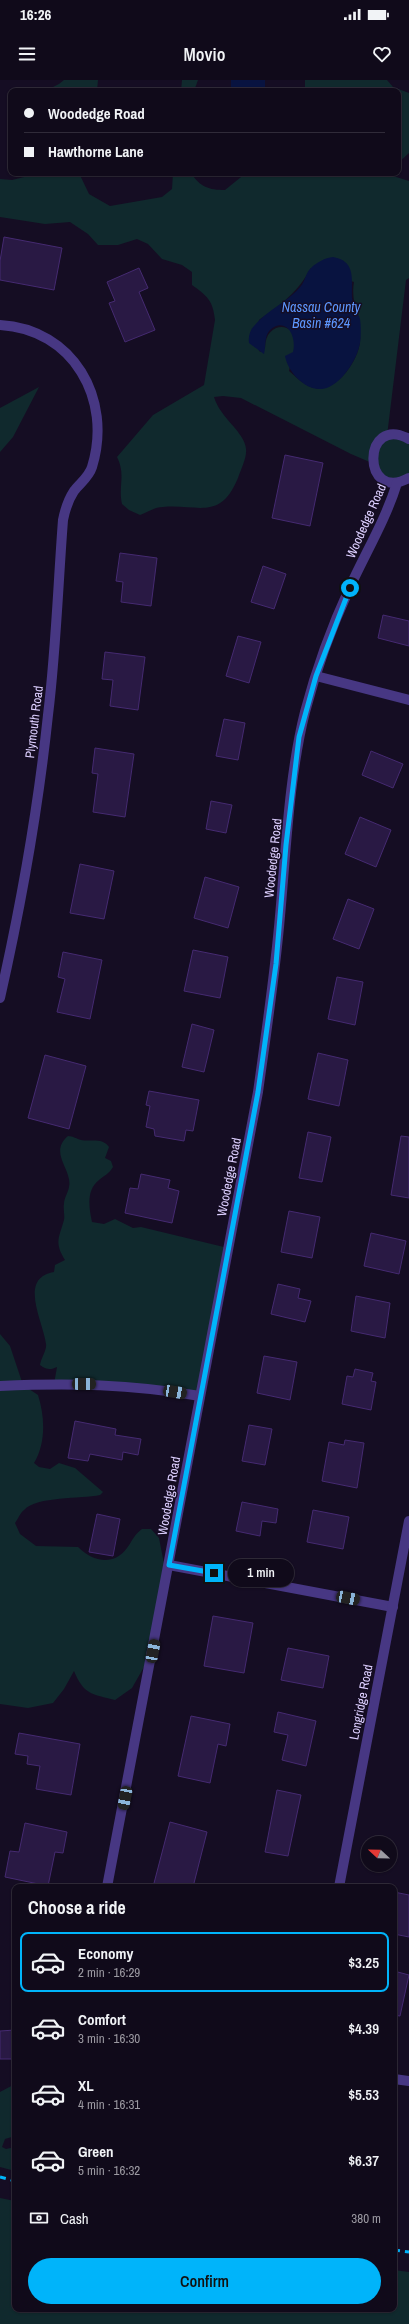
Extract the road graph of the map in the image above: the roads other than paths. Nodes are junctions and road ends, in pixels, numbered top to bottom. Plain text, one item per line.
1 (0, 325) edge
2 (409, 439) edge
3 (409, 478) edge
4 (396, 483) junction
5 (316, 676) junction
6 (409, 700) edge
7 (0, 998) edge
8 (0, 1386) edge
9 (200, 1396) junction
10 (409, 1521) edge
11 (169, 1565) junction
12 (393, 1607) junction
13 (108, 1884) edge
14 (340, 1884) edge
15 (397, 2079) edge
16 (409, 2081) edge

1 - 7 street, Plymouth Road
2 - 4 street, Woodedge Road
3 - 4 street, Woodedge Road
4 - 5 street, Woodedge Road
5 - 6 street
5 - 9 street, Woodedge Road
8 - 9 street
9 - 11 street, Woodedge Road
10 - 12 street, Longridge Road
11 - 12 street
11 - 13 street, Woodedge Road
12 - 14 street, Longridge Road
15 - 16 street

